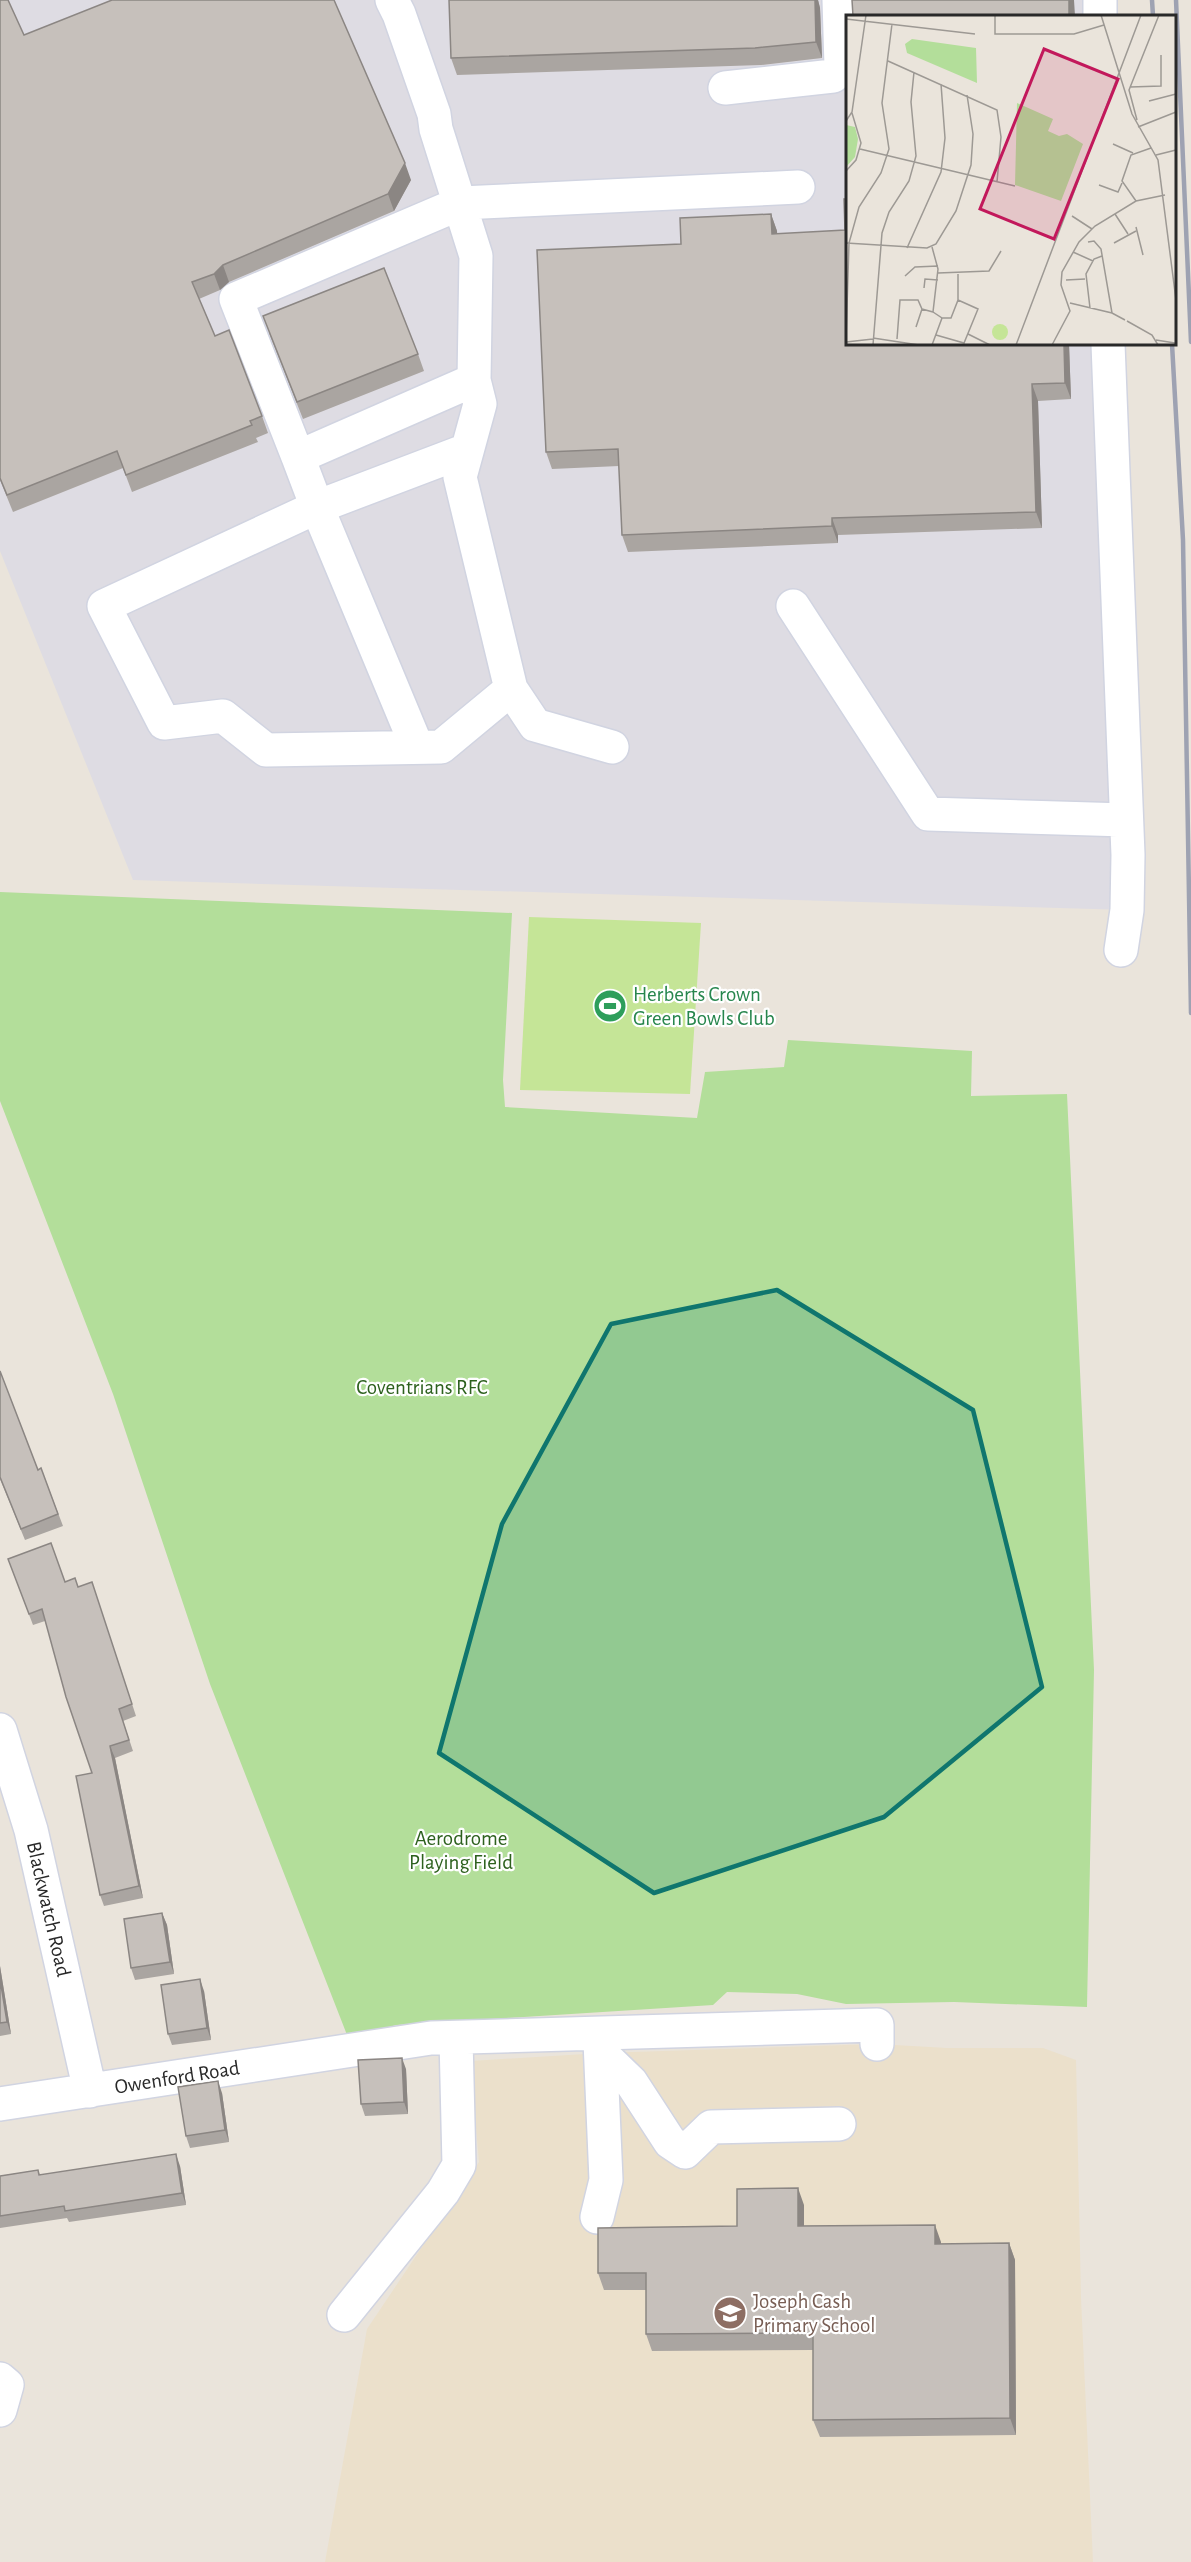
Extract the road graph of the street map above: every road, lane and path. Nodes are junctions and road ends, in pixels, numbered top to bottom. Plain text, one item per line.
1 (392, 0) edge
2 (839, 0) edge
3 (725, 88) dead end
4 (798, 187) dead end
5 (461, 203) junction
6 (1108, 345) edge
7 (474, 380) junction
8 (467, 450) junction
9 (298, 457) junction
10 (317, 507) junction
11 (793, 606) dead end
12 (511, 689) junction
13 (417, 747) junction
14 (612, 747) dead end
15 (1126, 820) junction
16 (1120, 950) dead end
17 (0, 1730) edge
18 (456, 2038) junction
19 (601, 2043) junction
20 (877, 2044) dead end
21 (90, 2091) junction
22 (0, 2104) edge
23 (839, 2124) dead end
24 (597, 2217) dead end
25 (344, 2315) dead end
26 (0, 2379) edge
27 (0, 2409) edge

1 - 5 street
2 - 3 street
4 - 5 street
5 - 7 street
5 - 9 street
6 - 15 street
7 - 8 street
7 - 9 street
8 - 10 street
8 - 12 street
9 - 10 street
10 - 13 street
10 - 13 street
11 - 15 street
12 - 13 street
12 - 14 street
15 - 16 street
17 - 21 street, Blackwatch Road
18 - 19 street, Owenford Road
18 - 21 street, Owenford Road
18 - 25 street
19 - 20 street, Owenford Road
19 - 23 street
19 - 24 street
21 - 22 street, Owenford Road
26 - 27 street

